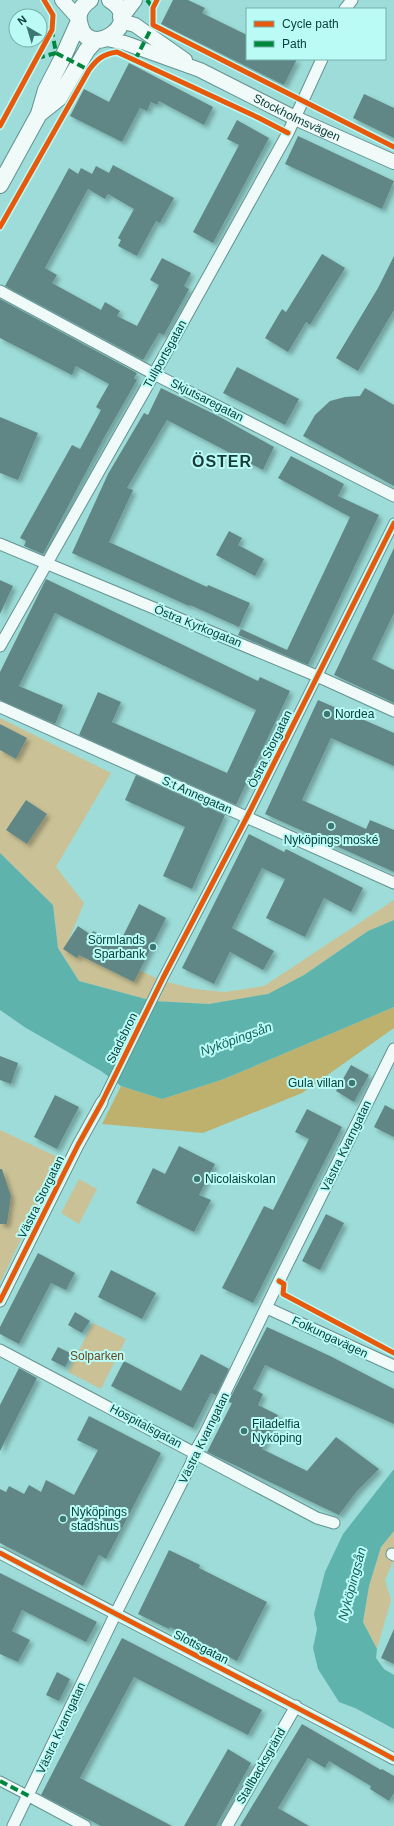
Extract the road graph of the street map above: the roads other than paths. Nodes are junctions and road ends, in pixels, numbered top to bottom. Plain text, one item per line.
1 (62, 0) edge
2 (90, 0) edge
3 (110, 0) edge
4 (134, 0) edge
5 (352, 0) edge
6 (346, 8) edge
7 (121, 19) junction
8 (79, 20) junction
9 (102, 39) junction
10 (322, 60) edge
11 (200, 70) junction
12 (39, 114) junction
13 (295, 118) junction
14 (394, 162) edge
15 (0, 185) edge
16 (0, 291) edge
17 (154, 374) junction
18 (394, 496) edge
19 (394, 523) edge
20 (0, 544) edge
21 (46, 564) junction
22 (0, 646) edge
23 (317, 676) junction
24 (0, 707) edge
25 (394, 711) edge
26 (247, 817) junction
27 (394, 883) edge
28 (160, 982) joint
29 (394, 1049) edge
30 (102, 1102) joint
31 (0, 1301) edge
32 (267, 1308) junction
33 (0, 1350) edge
34 (394, 1366) edge
35 (195, 1452) junction
36 (334, 1523) dead end
37 (0, 1553) edge
38 (115, 1615) junction
39 (296, 1706) junction
40 (394, 1759) edge
41 (0, 1781) edge
42 (29, 1796) junction
43 (13, 1826) edge
44 (85, 1826) edge
45 (227, 1826) edge

1 - 8 street
2 - 8 main road
3 - 7 main road
4 - 7 main road
5 - 6 street
7 - 9 main road
7 - 11 street, Stockholmsvägen
8 - 9 main road
8 - 12 main road
9 - 11 street, Stockholmsvägen
9 - 12 main road
10 - 13 street, Tullportsgatan
11 - 13 street, Stockholmsvägen
12 - 15 main road
13 - 14 street, Stockholmsvägen
13 - 17 street, Tullportsgatan
16 - 17 street, Skjutsaregatan
17 - 18 street, Skjutsaregatan
17 - 21 street, Tullportsgatan
19 - 23 street, Östra Storgatan
20 - 21 street, Östra Kyrkogatan
21 - 22 street, Tullportsgatan
21 - 23 street, Östra Kyrkogatan
23 - 25 street, Östra Kyrkogatan
23 - 26 street, Östra Storgatan
24 - 26 street, S:t Annegatan
26 - 27 street, S:t Annegatan
26 - 28 street, Östra Storgatan
28 - 30 street, Stadsbron
29 - 32 street, Västra Kvarngatan
30 - 31 street, Västra Storgatan
32 - 34 street, Folkungavägen
32 - 35 street, Västra Kvarngatan
33 - 35 street, Hospitalsgatan
35 - 36 street, Hospitalsgatan
35 - 38 street, Västra Kvarngatan
37 - 38 street, Slottsgatan
38 - 39 street, Slottsgatan
38 - 42 street, Västra Kvarngatan
39 - 40 street, Slottsgatan
39 - 45 street, Stallbacksgränd
41 - 42 street
42 - 43 street, Västra Kvarngatan
42 - 44 street

